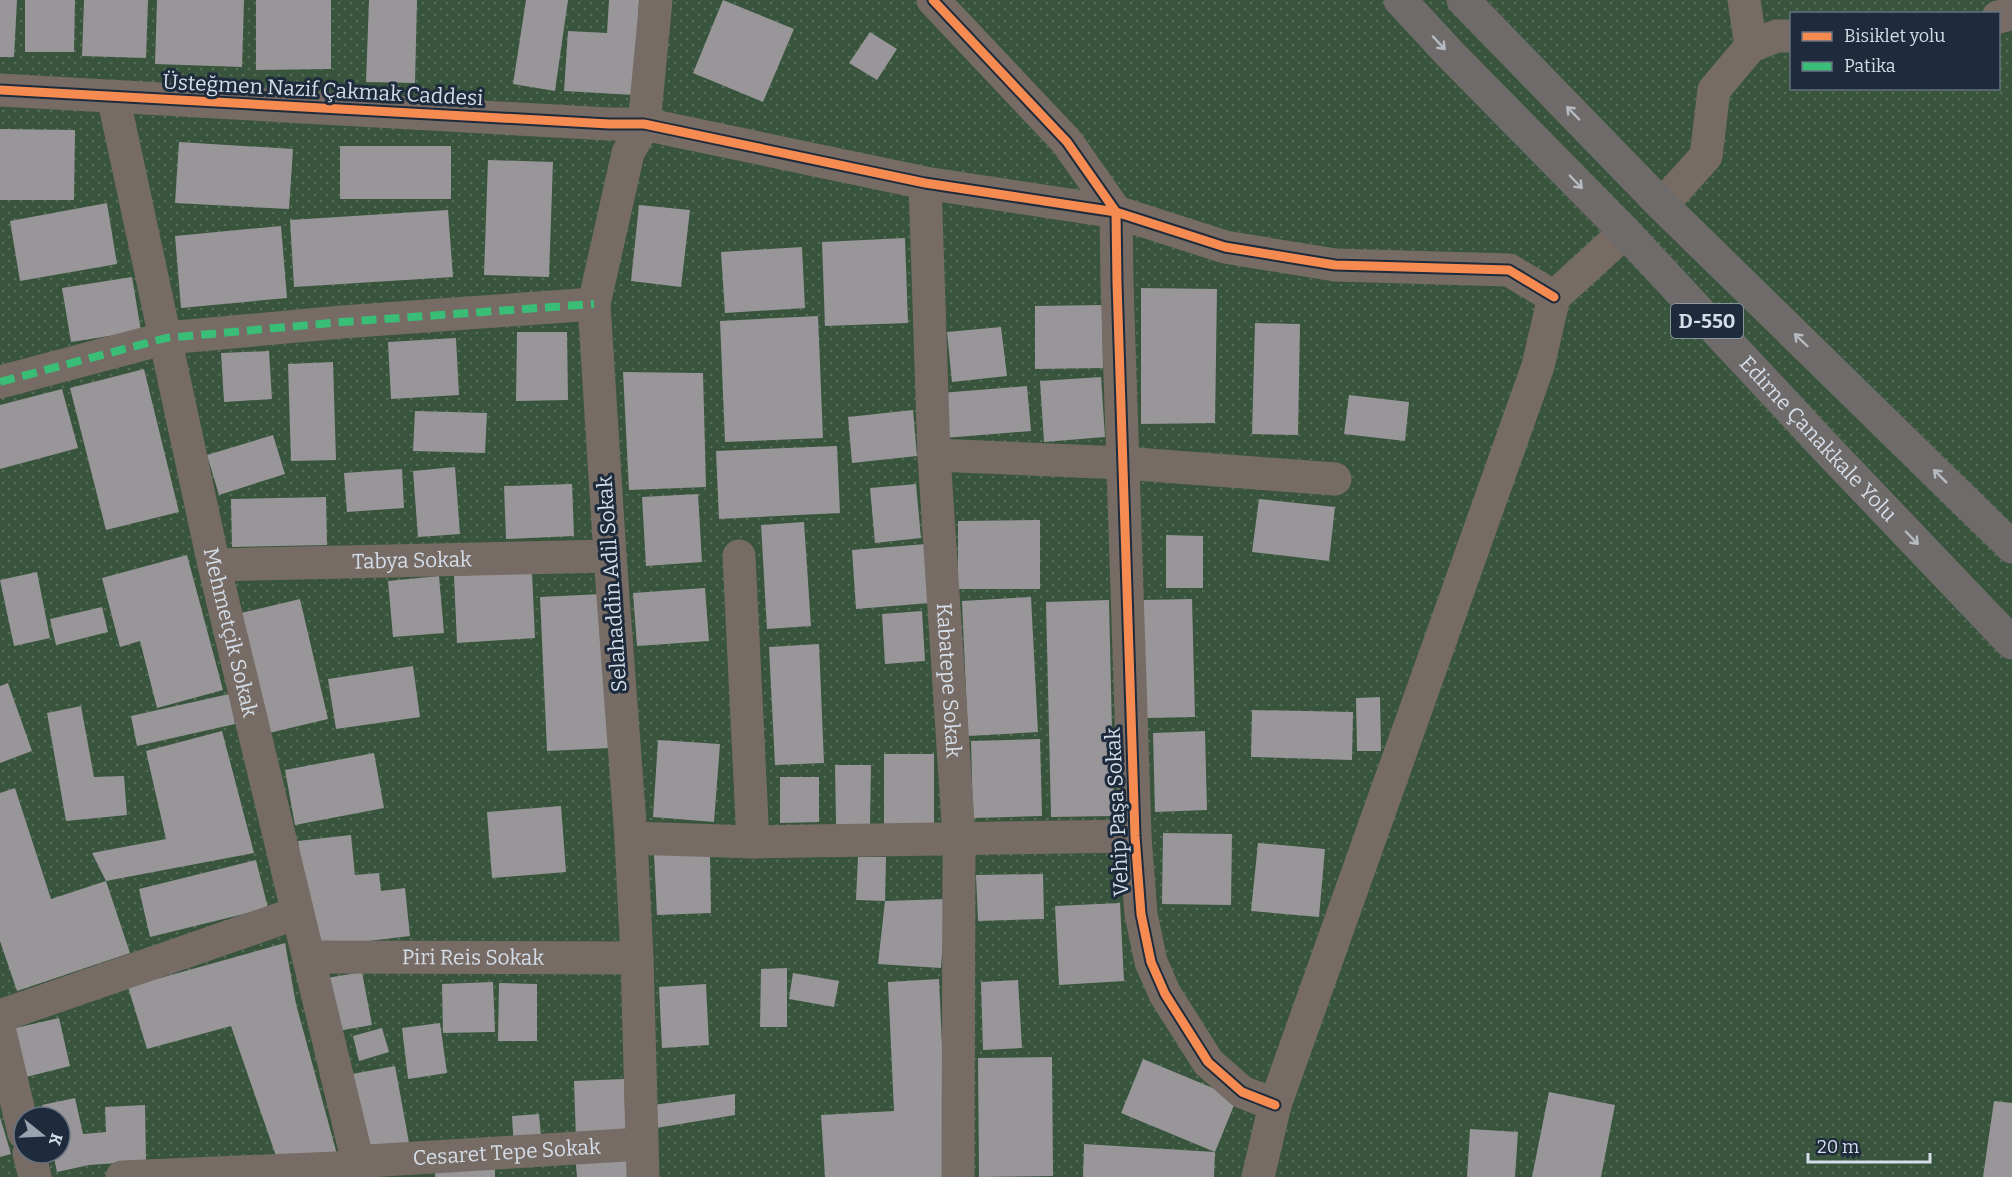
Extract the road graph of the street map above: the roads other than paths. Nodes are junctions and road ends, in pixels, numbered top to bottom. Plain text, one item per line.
1 (656, 0) edge
2 (933, 0) edge
3 (1400, 0) edge
4 (1463, 0) edge
5 (1744, 0) edge
6 (1790, 36) edge
7 (1751, 46) junction
8 (0, 90) edge
9 (113, 96) junction
10 (644, 124) junction
11 (925, 183) junction
12 (1662, 205) junction
13 (1116, 212) junction
14 (1624, 232) junction
15 (1554, 297) junction
16 (594, 304) junction
17 (166, 338) junction
18 (0, 382) edge
19 (934, 455) junction
20 (1123, 463) junction
21 (1335, 479) dead end
22 (2012, 547) edge
23 (610, 556) junction
24 (739, 556) dead end
25 (214, 565) junction
26 (2012, 643) edge
27 (1135, 836) junction
28 (631, 838) junction
29 (959, 838) junction
30 (753, 842) junction
31 (297, 913) junction
32 (309, 957) junction
33 (637, 958) junction
34 (0, 1016) edge
35 (0, 1032) edge
36 (17, 1105) edge
37 (1275, 1106) junction
38 (642, 1144) junction
39 (366, 1168) edge
40 (122, 1177) edge
41 (644, 1177) edge
42 (958, 1177) edge
43 (1258, 1177) edge

1 - 10 street, Selahaddin Adil Sokak
2 - 13 street
3 -> 14 highway, Edirne Çanakkale Yolu / D-550
12 -> 4 highway, D-550
5 - 7 street
6 - 7 street
7 - 12 street
8 - 9 street, Üsteğmen Nazif Çakmak Caddesi
9 - 10 street, Üsteğmen Nazif Çakmak Caddesi
9 - 17 street, Mehmetçik Sokak
10 - 11 street, Üsteğmen Nazif Çakmak Caddesi
10 - 16 street, Selahaddin Adil Sokak
11 - 13 street, Üsteğmen Nazif Çakmak Caddesi
11 - 19 street, Kabatepe Sokak
22 -> 12 highway, D-550
13 - 15 street, Üsteğmen Nazif Çakmak Caddesi
13 - 20 street, Vehip Paşa Sokak
14 - 15 street
14 -> 26 highway, Edirne Çanakkale Yolu / D-550
15 - 37 street
16 - 17 street
16 - 23 street, Selahaddin Adil Sokak
17 - 18 street
17 - 25 street, Mehmetçik Sokak
19 - 20 street
19 - 29 street, Kabatepe Sokak
20 - 21 street
20 - 27 street, Vehip Paşa Sokak
23 - 25 street, Tabya Sokak
23 - 28 street, Selahaddin Adil Sokak
24 - 30 street
25 - 31 street, Mehmetçik Sokak
27 - 29 street, Vehip Paşa Sokak
27 - 37 street, Vehip Paşa Sokak
28 - 30 street, Vehip Paşa Sokak
28 - 33 street, Selahaddin Adil Sokak
29 - 30 street, Vehip Paşa Sokak
29 - 42 street, Kabatepe Sokak
31 - 32 street, Mehmetçik Sokak
31 - 34 street
32 - 33 street, Piri Reis Sokak
32 - 39 street, Mehmetçik Sokak
33 - 38 street, Selahaddin Adil Sokak
35 - 36 street
37 - 43 street
38 - 39 street, Cesaret Tepe Sokak
38 - 41 street, Selahaddin Adil Sokak
39 - 40 street, Cesaret Tepe Sokak

